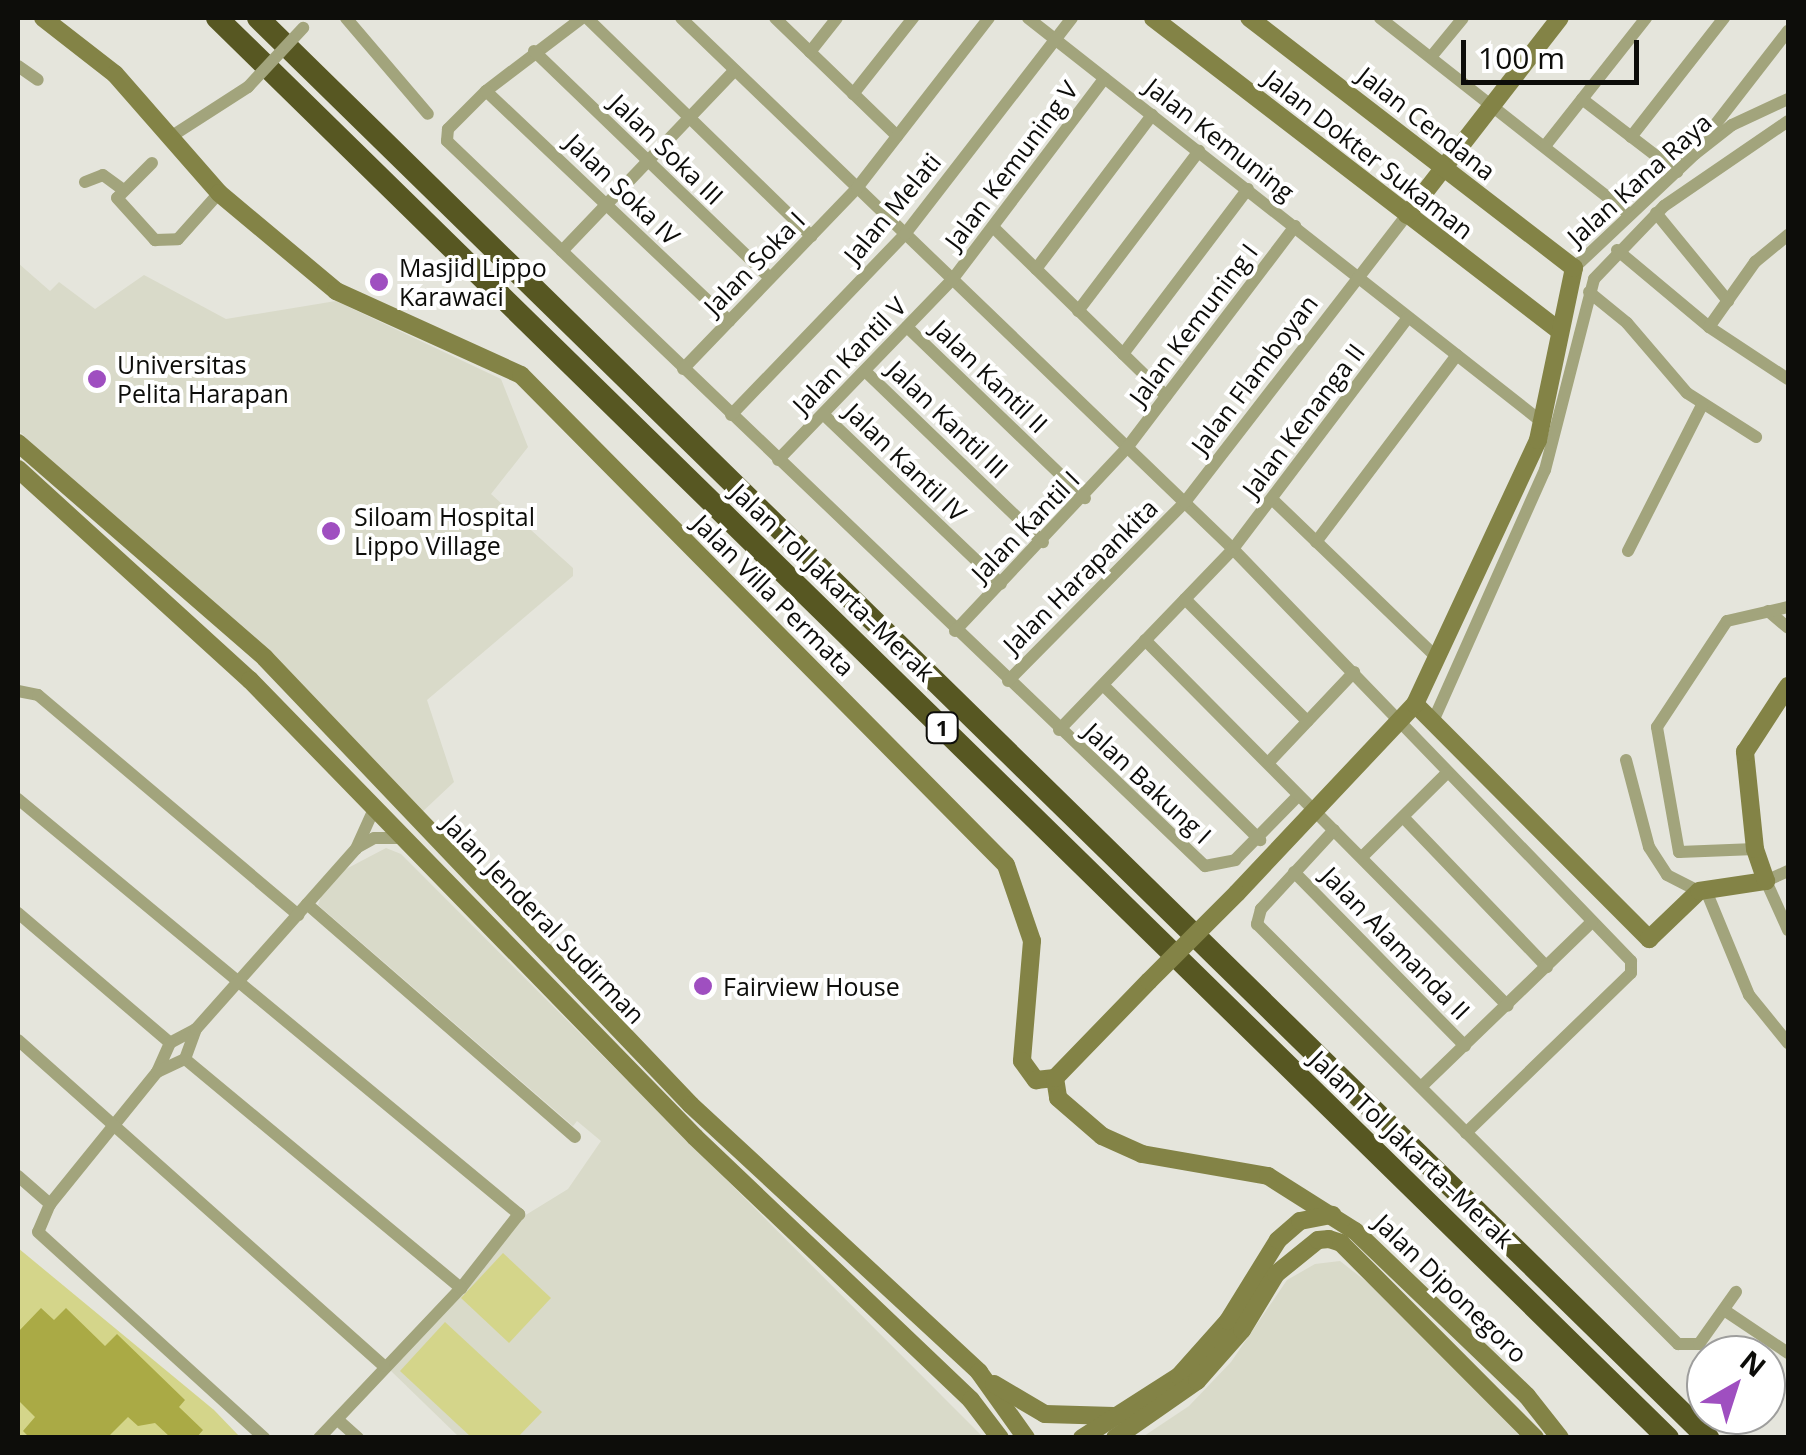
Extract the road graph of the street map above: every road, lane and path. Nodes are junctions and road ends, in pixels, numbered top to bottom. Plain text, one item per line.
1 (44, 18) edge
2 (58, 18) edge
3 (217, 18) edge
4 (258, 18) edge
5 (346, 18) edge
6 (585, 18) edge
7 (681, 18) edge
8 (774, 18) edge
9 (837, 18) edge
10 (913, 18) edge
11 (989, 18) edge
12 (1028, 18) edge
13 (1072, 18) edge
14 (1152, 18) edge
15 (1249, 18) edge
16 (1380, 18) edge
17 (1463, 18) edge
18 (1560, 18) edge
19 (1646, 18) edge
20 (1724, 18) edge
21 (308, 23) edge
22 (1788, 30) edge
23 (1055, 39) junction
24 (534, 51) junction
25 (810, 52) junction
26 (1431, 58) junction
27 (18, 66) edge
28 (735, 70) junction
29 (1105, 78) junction
30 (38, 80) dead end
31 (486, 90) junction
32 (853, 94) junction
33 (1788, 99) edge
34 (1582, 100) junction
35 (1493, 105) junction
36 (428, 114) dead end
37 (1152, 114) junction
38 (690, 118) junction
39 (1788, 121) edge
40 (897, 136) junction
41 (171, 137) junction
42 (1630, 137) junction
43 (1545, 146) junction
44 (1199, 151) junction
45 (1694, 154) junction
46 (648, 161) junction
47 (152, 162) dead end
48 (1444, 167) junction
49 (1677, 172) junction
50 (85, 182) dead end
51 (857, 188) junction
52 (1248, 189) junction
53 (124, 190) junction
54 (221, 191) junction
55 (606, 204) junction
56 (1656, 213) junction
57 (1629, 214) junction
58 (1407, 216) junction
59 (1295, 226) junction
60 (992, 227) junction
61 (905, 234) junction
62 (1788, 235) edge
63 (811, 236) junction
64 (1617, 250) junction
65 (562, 252) junction
66 (1574, 268) junction
67 (1036, 269) junction
68 (1359, 274) junction
69 (770, 278) junction
70 (952, 280) junction
71 (1588, 292) junction
72 (1728, 301) junction
73 (1078, 311) junction
74 (1408, 318) junction
75 (729, 321) junction
76 (907, 327) junction
77 (1710, 327) junction
78 (1557, 329) junction
79 (1123, 354) junction
80 (1456, 355) junction
81 (683, 368) junction
82 (865, 370) junction
83 (1788, 379) edge
84 (1166, 396) junction
85 (1702, 405) junction
86 (823, 414) junction
87 (731, 415) junction
88 (1542, 422) junction
89 (1756, 437) dead end
90 (18, 443) edge
91 (1126, 449) junction
92 (778, 460) junction
93 (18, 470) edge
94 (1085, 498) junction
95 (1272, 499) junction
96 (1185, 502) junction
97 (1043, 542) junction
98 (1316, 542) junction
99 (1233, 549) junction
100 (1628, 551) dead end
101 (1001, 584) junction
102 (1186, 599) junction
103 (1788, 606) edge
104 (1768, 612) junction
105 (228, 626) junction
106 (1788, 628) edge
107 (955, 632) junction
108 (1145, 640) junction
109 (1438, 658) junction
110 (1354, 672) junction
111 (1008, 681) junction
112 (1102, 685) junction
113 (1788, 686) edge
114 (18, 691) edge
115 (1415, 704) junction
116 (1434, 719) junction
117 (1307, 722) junction
118 (1403, 723) junction
119 (1058, 730) junction
120 (300, 733) junction
121 (1626, 760) dead end
122 (1269, 762) junction
123 (1447, 773) junction
124 (1298, 796) junction
125 (18, 799) edge
126 (374, 808) junction
127 (1315, 813) junction
128 (1403, 817) junction
129 (1334, 830) junction
130 (402, 838) junction
131 (1260, 840) junction
132 (356, 848) junction
133 (1755, 850) junction
134 (1364, 856) junction
135 (1788, 871) edge
136 (1294, 872) junction
137 (1766, 880) junction
138 (1693, 897) junction
139 (302, 910) junction
140 (18, 914) edge
141 (1787, 921) edge
142 (1592, 922) junction
143 (1649, 939) junction
144 (1628, 958) junction
145 (1547, 967) junction
146 (240, 979) junction
147 (1508, 1006) junction
148 (196, 1030) junction
149 (18, 1040) edge
150 (170, 1043) junction
151 (1788, 1043) edge
152 (1465, 1046) junction
153 (185, 1058) junction
154 (157, 1072) junction
155 (1045, 1079) junction
156 (1421, 1087) junction
157 (1058, 1098) joint
158 (114, 1126) junction
159 (1466, 1133) junction
160 (574, 1136) dead end
161 (18, 1176) edge
162 (50, 1204) junction
163 (1332, 1215) junction
164 (462, 1288) junction
165 (1736, 1292) dead end
166 (1724, 1310) junction
167 (1788, 1353) edge
168 (384, 1366) junction
169 (979, 1372) junction
170 (1120, 1416) junction
171 (338, 1420) junction
172 (264, 1438) edge
173 (320, 1438) edge
174 (358, 1438) edge
175 (1000, 1438) edge
176 (1026, 1438) edge
177 (1082, 1438) edge
178 (1115, 1438) edge
179 (1535, 1438) edge
180 (1560, 1438) edge
181 (1668, 1438) edge
182 (1708, 1438) edge

1 - 41 street, Jalan Villa Permata
2 - 41 street, Jalan Villa Permata
3 - 181 highway, Jalan Tol Jakarta–Merak / 1
4 - 182 highway, Jalan Tol Jakarta–Merak / 1
5 - 36 street
6 - 24 street
6 - 38 street
7 - 28 street
8 - 25 street
9 - 25 street
10 - 32 street
11 - 40 street, Jalan Soka I
12 - 23 street, Jalan Kemuning
13 - 23 street, Jalan Melati
14 - 58 street, Jalan Dokter Sukaman
15 - 48 street, Jalan Cendana
16 - 26 street
17 - 26 street
18 - 35 street
19 - 34 street
20 - 42 street
21 - 41 street, bridge
22 - 45 street
23 - 29 street, Jalan Kemuning
23 - 61 street, Jalan Melati
24 - 31 street
24 - 46 street, Jalan Soka III
25 - 32 street
26 - 35 street
27 - 30 street
28 - 38 street
28 - 51 street
29 - 37 street, Jalan Kemuning
29 - 60 street, Jalan Kemuning V
31 - 55 street, Jalan Soka IV
31 - 65 street, Jalan Bakung I
32 - 40 street
33 - 45 street, Jalan Kana Raya
34 - 42 street
34 - 43 street
35 - 43 street
35 - 48 street
37 - 44 street, Jalan Kemuning
37 - 67 street
38 - 46 street
38 - 63 street
39 - 56 street
40 - 51 street, Jalan Soka I
41 - 54 street, Jalan Villa Permata
42 - 49 street
43 - 57 street
44 - 52 street, Jalan Kemuning
44 - 73 street
45 - 49 street, Jalan Kana Raya
46 - 55 street
46 - 69 street, Jalan Soka III
47 - 53 street
48 - 58 street
48 - 66 street, Jalan Cendana
49 - 57 street, Jalan Kana Raya
50 - 53 street
51 - 61 street
51 - 63 street, Jalan Soka I
52 - 59 street, Jalan Kemuning
52 - 79 street
53 - 54 street
54 - 155 street, Jalan Villa Permata
55 - 65 street
55 - 75 street, Jalan Soka IV
56 - 64 street
56 - 72 street
57 - 66 street, Jalan Kana Raya
58 - 68 street, Jalan Flamboyan
58 - 78 street, Jalan Dokter Sukaman
59 - 68 street, Jalan Kemuning
59 - 84 street, Jalan Kemuning I
60 - 67 street
60 - 70 street, Jalan Kemuning V
61 - 70 street
61 - 87 street, Jalan Melati
62 - 72 street
63 - 69 street, Jalan Soka I
64 - 71 street
64 - 77 street
65 - 81 street, Jalan Bakung I
66 - 78 street
67 - 73 street
68 - 74 street, Jalan Kemuning
68 - 96 street, Jalan Flamboyan
69 - 75 street, Jalan Soka I
70 - 76 street, Jalan Kantil V
70 - 91 street
71 - 85 street
71 - 116 street
72 - 77 street
73 - 79 street
74 - 80 street, Jalan Kemuning
74 - 95 street, Jalan Kenanga II
75 - 81 street, Jalan Soka I
76 - 82 street, Jalan Kantil V
76 - 94 street, Jalan Kantil II
77 - 83 street
78 - 88 street
79 - 84 street
80 - 88 street, Jalan Kemuning
80 - 98 street
81 - 87 street, Jalan Bakung I
82 - 86 street, Jalan Kantil V
82 - 97 street, Jalan Kantil III
84 - 91 street, Jalan Kemuning I
85 - 89 street
85 - 100 street
86 - 92 street, Jalan Kantil V
86 - 101 street, Jalan Kantil IV
87 - 92 street, Jalan Bakung I
88 - 109 street
90 - 105 street, Jalan Jenderal Sudirman
91 - 94 street, Jalan Kantil I
91 - 96 street
92 - 107 street, Jalan Bakung I
93 - 120 street, Jalan Jenderal Sudirman
94 - 97 street, Jalan Kantil I
95 - 98 street
95 - 99 street, Jalan Kenanga II
96 - 99 street
96 - 111 street, Jalan Harapankita
97 - 101 street, Jalan Kantil I
98 - 109 street
99 - 102 street, Jalan Bakung I
99 - 110 street
101 - 107 street, Jalan Kantil I
102 - 108 street, Jalan Bakung I
102 - 117 street
103 - 104 street
104 - 106 street
104 - 133 street
105 - 120 street
105 - 169 street, Jalan Jenderal Sudirman
107 - 111 street, Jalan Bakung I
108 - 112 street, Jalan Bakung I
108 - 122 street
109 - 115 street
110 - 117 street
110 - 118 street
111 - 119 street, Jalan Bakung I
112 - 119 street, Jalan Bakung I
112 - 131 street
113 - 133 street
114 - 139 street
115 - 116 street
115 - 118 street
116 - 143 street
117 - 122 street
118 - 123 street
118 - 127 street
119 - 131 street, Jalan Bakung I
120 - 126 street, Jalan Jenderal Sudirman
121 - 138 street
122 - 124 street
123 - 128 street
123 - 142 street
124 - 127 street
124 - 131 street, Jalan Bakung I
125 - 146 street
126 - 130 street, Jalan Jenderal Sudirman
126 - 132 street
127 - 129 street
127 - 155 street, bridge
128 - 134 street
128 - 145 street
129 - 134 street
129 - 136 street
130 - 132 street
130 - 175 street, Jalan Jenderal Sudirman
132 - 139 street
133 - 137 street
134 - 147 street
135 - 137 street
136 - 152 street, Jalan Alamanda II
136 - 156 street
137 - 138 street
137 - 141 street
138 - 143 street
138 - 151 street
139 - 146 street
139 - 160 street
140 - 150 street
142 - 144 street
142 - 145 street
143 - 144 street
144 - 159 street
145 - 147 street
146 - 148 street
146 - 164 street
147 - 152 street
148 - 150 street
148 - 153 street
149 - 158 street
150 - 154 street
152 - 156 street
153 - 154 street
153 - 164 street
154 - 158 street
155 - 157 street, Jalan Villa Permata
156 - 159 street
157 - 163 street, Jalan Diponegoro
158 - 162 street
158 - 168 street
159 - 166 street
161 - 162 street
162 - 172 street
163 - 170 street
163 - 180 street, Jalan Diponegoro
164 - 168 street
165 - 166 street
166 - 167 street
168 - 171 street
169 - 170 street
169 - 176 street, Jalan Jenderal Sudirman
170 - 177 street
171 - 173 street
171 - 174 street
178 - 179 street, Jalan Diponegoro

